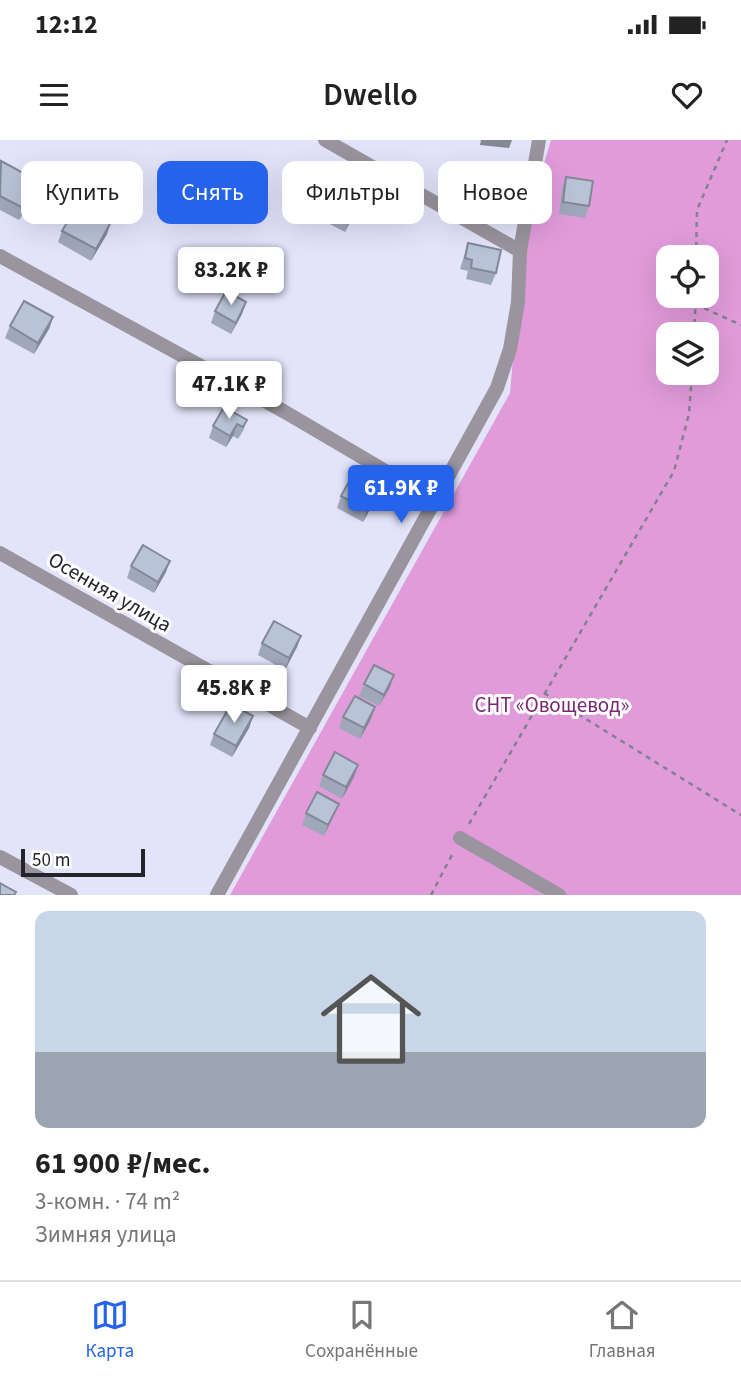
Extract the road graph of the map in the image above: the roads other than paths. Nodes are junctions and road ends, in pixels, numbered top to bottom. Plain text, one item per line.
1 (325, 140) edge
2 (539, 140) edge
3 (520, 251) junction
4 (0, 256) edge
5 (433, 502) junction
6 (0, 553) edge
7 (310, 728) junction
8 (460, 838) road end
9 (0, 857) edge
10 (71, 895) edge
11 (217, 895) edge
12 (559, 895) edge

1 - 3 street
2 - 3 street
3 - 5 street
4 - 5 street
5 - 7 street
6 - 7 street, Осенняя улица
7 - 11 street
8 - 12 street
9 - 10 street

